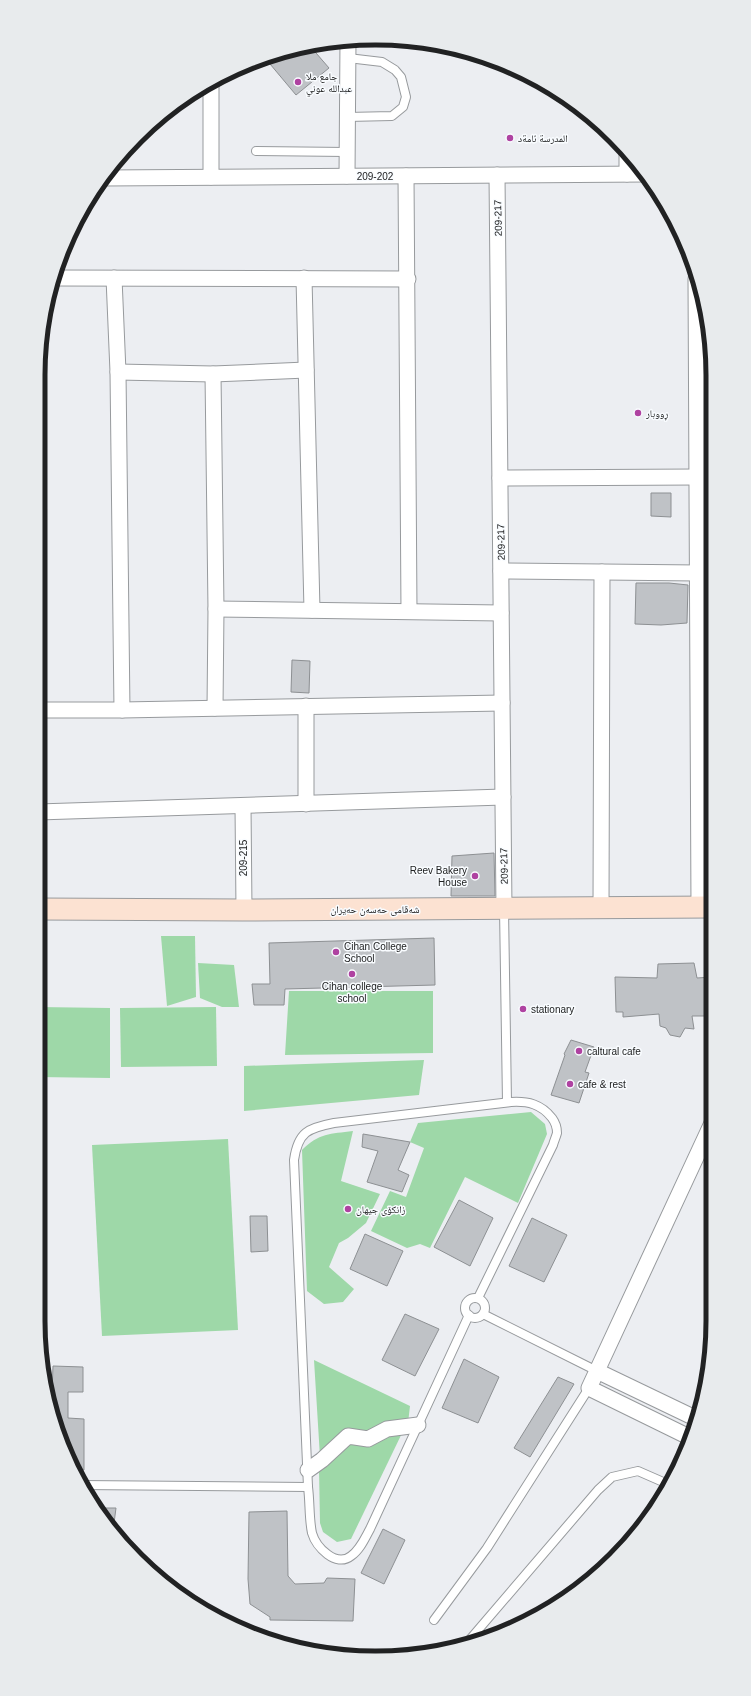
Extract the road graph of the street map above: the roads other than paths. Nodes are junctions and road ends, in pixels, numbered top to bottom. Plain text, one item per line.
1 (348, 47) edge
2 (348, 58) junction
3 (211, 88) edge
4 (347, 117) junction
5 (256, 151) dead end
6 (347, 152) junction
7 (627, 161) edge
8 (113, 174) edge
9 (627, 174) junction
10 (638, 174) edge
11 (497, 175) junction
12 (347, 176) junction
13 (406, 176) junction
14 (211, 177) junction
15 (60, 278) edge
16 (114, 278) junction
17 (304, 278) junction
18 (408, 278) junction
19 (698, 301) edge
20 (306, 370) junction
21 (118, 372) junction
22 (703, 372) edge
23 (213, 374) junction
24 (697, 477) junction
25 (500, 478) junction
26 (501, 571) junction
27 (602, 572) junction
28 (698, 573) junction
29 (216, 609) junction
30 (312, 610) junction
31 (409, 611) junction
32 (501, 613) junction
33 (705, 667) edge
34 (502, 703) junction
35 (306, 706) junction
36 (215, 708) junction
37 (45, 710) edge
38 (122, 710) junction
39 (503, 798) junction
40 (306, 804) junction
41 (705, 804) edge
42 (243, 806) junction
43 (45, 812) edge
44 (705, 907) edge
45 (504, 908) junction
46 (601, 908) junction
47 (45, 909) edge
48 (244, 910) junction
49 (507, 1102) junction
50 (706, 1136) edge
51 (478, 1298) junction
52 (483, 1314) junction
53 (469, 1315) junction
54 (597, 1371) junction
55 (589, 1388) junction
56 (692, 1416) edge
57 (418, 1425) junction
58 (685, 1435) edge
59 (308, 1470) junction
60 (664, 1482) edge
61 (89, 1485) edge
62 (308, 1487) junction
63 (434, 1620) dead end
64 (473, 1636) edge

1 - 2 street
2 - 4 street
2 - 4 lane
3 - 14 street
4 - 6 street
5 - 6 lane
6 - 12 street
7 - 9 street
8 - 14 street, 209-202
9 - 10 street, 209-202
9 - 11 street, 209-202
11 - 13 street, 209-202
11 - 25 street, 209-217
12 - 13 street, 209-202
12 - 14 street, 209-202
13 - 18 street
15 - 16 street
16 - 17 street
16 - 21 street
17 - 18 street
17 - 20 street
18 - 31 street
19 - 22 street
20 - 23 street
20 - 30 street
21 - 23 street
21 - 38 street
22 - 24 street
23 - 29 street
24 - 25 street
24 - 28 street
25 - 26 street, 209-217
26 - 27 street
26 - 32 street, 209-217
27 - 28 street
27 - 46 street
28 - 33 street
29 - 30 street
29 - 36 street
30 - 31 street
31 - 32 street
32 - 34 street, 209-217
33 - 41 street
34 - 35 street
34 - 39 street, 209-217
35 - 36 street
35 - 40 street
36 - 38 street
37 - 38 street
39 - 40 street
39 - 45 street, 209-217
40 - 42 street
41 - 44 street
42 - 43 street
42 - 48 street, 209-215
44 - 46 street, شەقامی حەسەن حەیران
45 - 46 street, شەقامی حەسەن حەیران
45 - 48 street, شەقامی حەسەن حەیران
45 - 49 lane
47 - 48 street, شەقامی حەسەن حەیران
49 - 51 lane
49 - 59 lane
50 - 54 street
51 - 52 lane
51 - 53 lane
52 - 53 lane
52 - 54 lane
53 - 57 lane
54 - 55 street
54 - 56 street
55 - 58 street
55 - 63 lane
57 - 59 street
57 - 62 lane
59 - 62 lane
60 - 64 lane
61 - 62 lane

